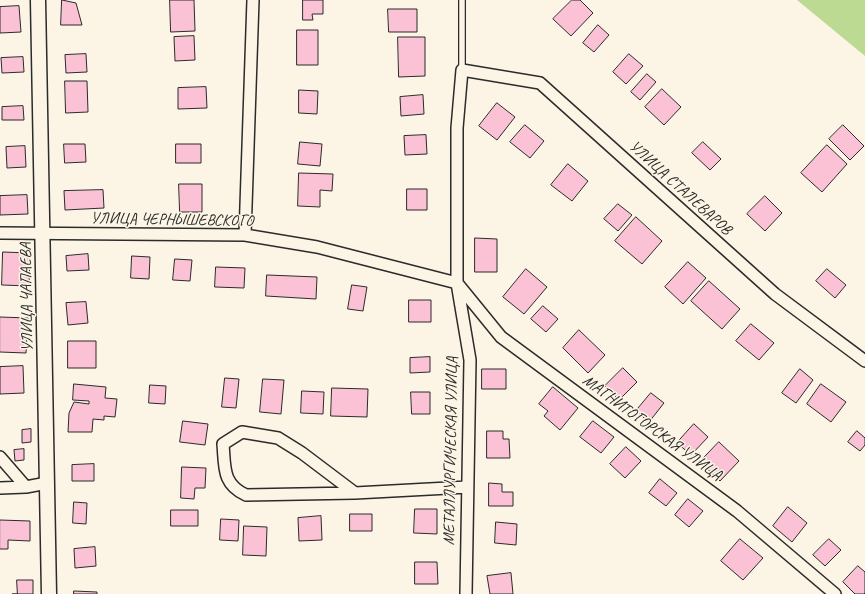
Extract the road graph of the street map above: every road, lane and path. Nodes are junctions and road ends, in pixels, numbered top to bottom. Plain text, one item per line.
1 (38, 0) edge
2 (254, 0) edge
3 (462, 0) edge
4 (462, 70) junction
5 (0, 233) edge
6 (43, 234) junction
7 (245, 236) junction
8 (458, 283) junction
9 (865, 361) edge
10 (0, 457) edge
11 (47, 483) junction
12 (26, 487) junction
13 (467, 487) junction
14 (0, 488) edge
15 (355, 493) junction
16 (49, 594) edge
17 (466, 594) edge
18 (835, 594) edge

1 - 6 street, УЛИЦА ЧАПАЕВА
2 - 7 street
3 - 4 lane
4 - 8 street, МЕТАЛЛУРГИЧЕСКАЯ УЛИЦА
4 - 9 street, УЛИЦА СТАЛЕВАРОВ
5 - 6 street, УЛИЦА ЧЕРНЫШЕВСКОГО
6 - 7 street, УЛИЦА ЧЕРНЫШЕВСКОГО
6 - 11 street, УЛИЦА ЧАПАЕВА
7 - 8 street, УЛИЦА ЧЕРНЫШЕВСКОГО
8 - 13 street, МЕТАЛЛУРГИЧЕСКАЯ УЛИЦА
8 - 18 street, МАГНИТОГОРСКАЯ УЛИЦА
10 - 12 street
11 - 12 street
11 - 16 street, УЛИЦА ЧАПАЕВА
12 - 14 street
13 - 15 street
13 - 17 street, МЕТАЛЛУРГИЧЕСКАЯ УЛИЦА
15 - 15 street

